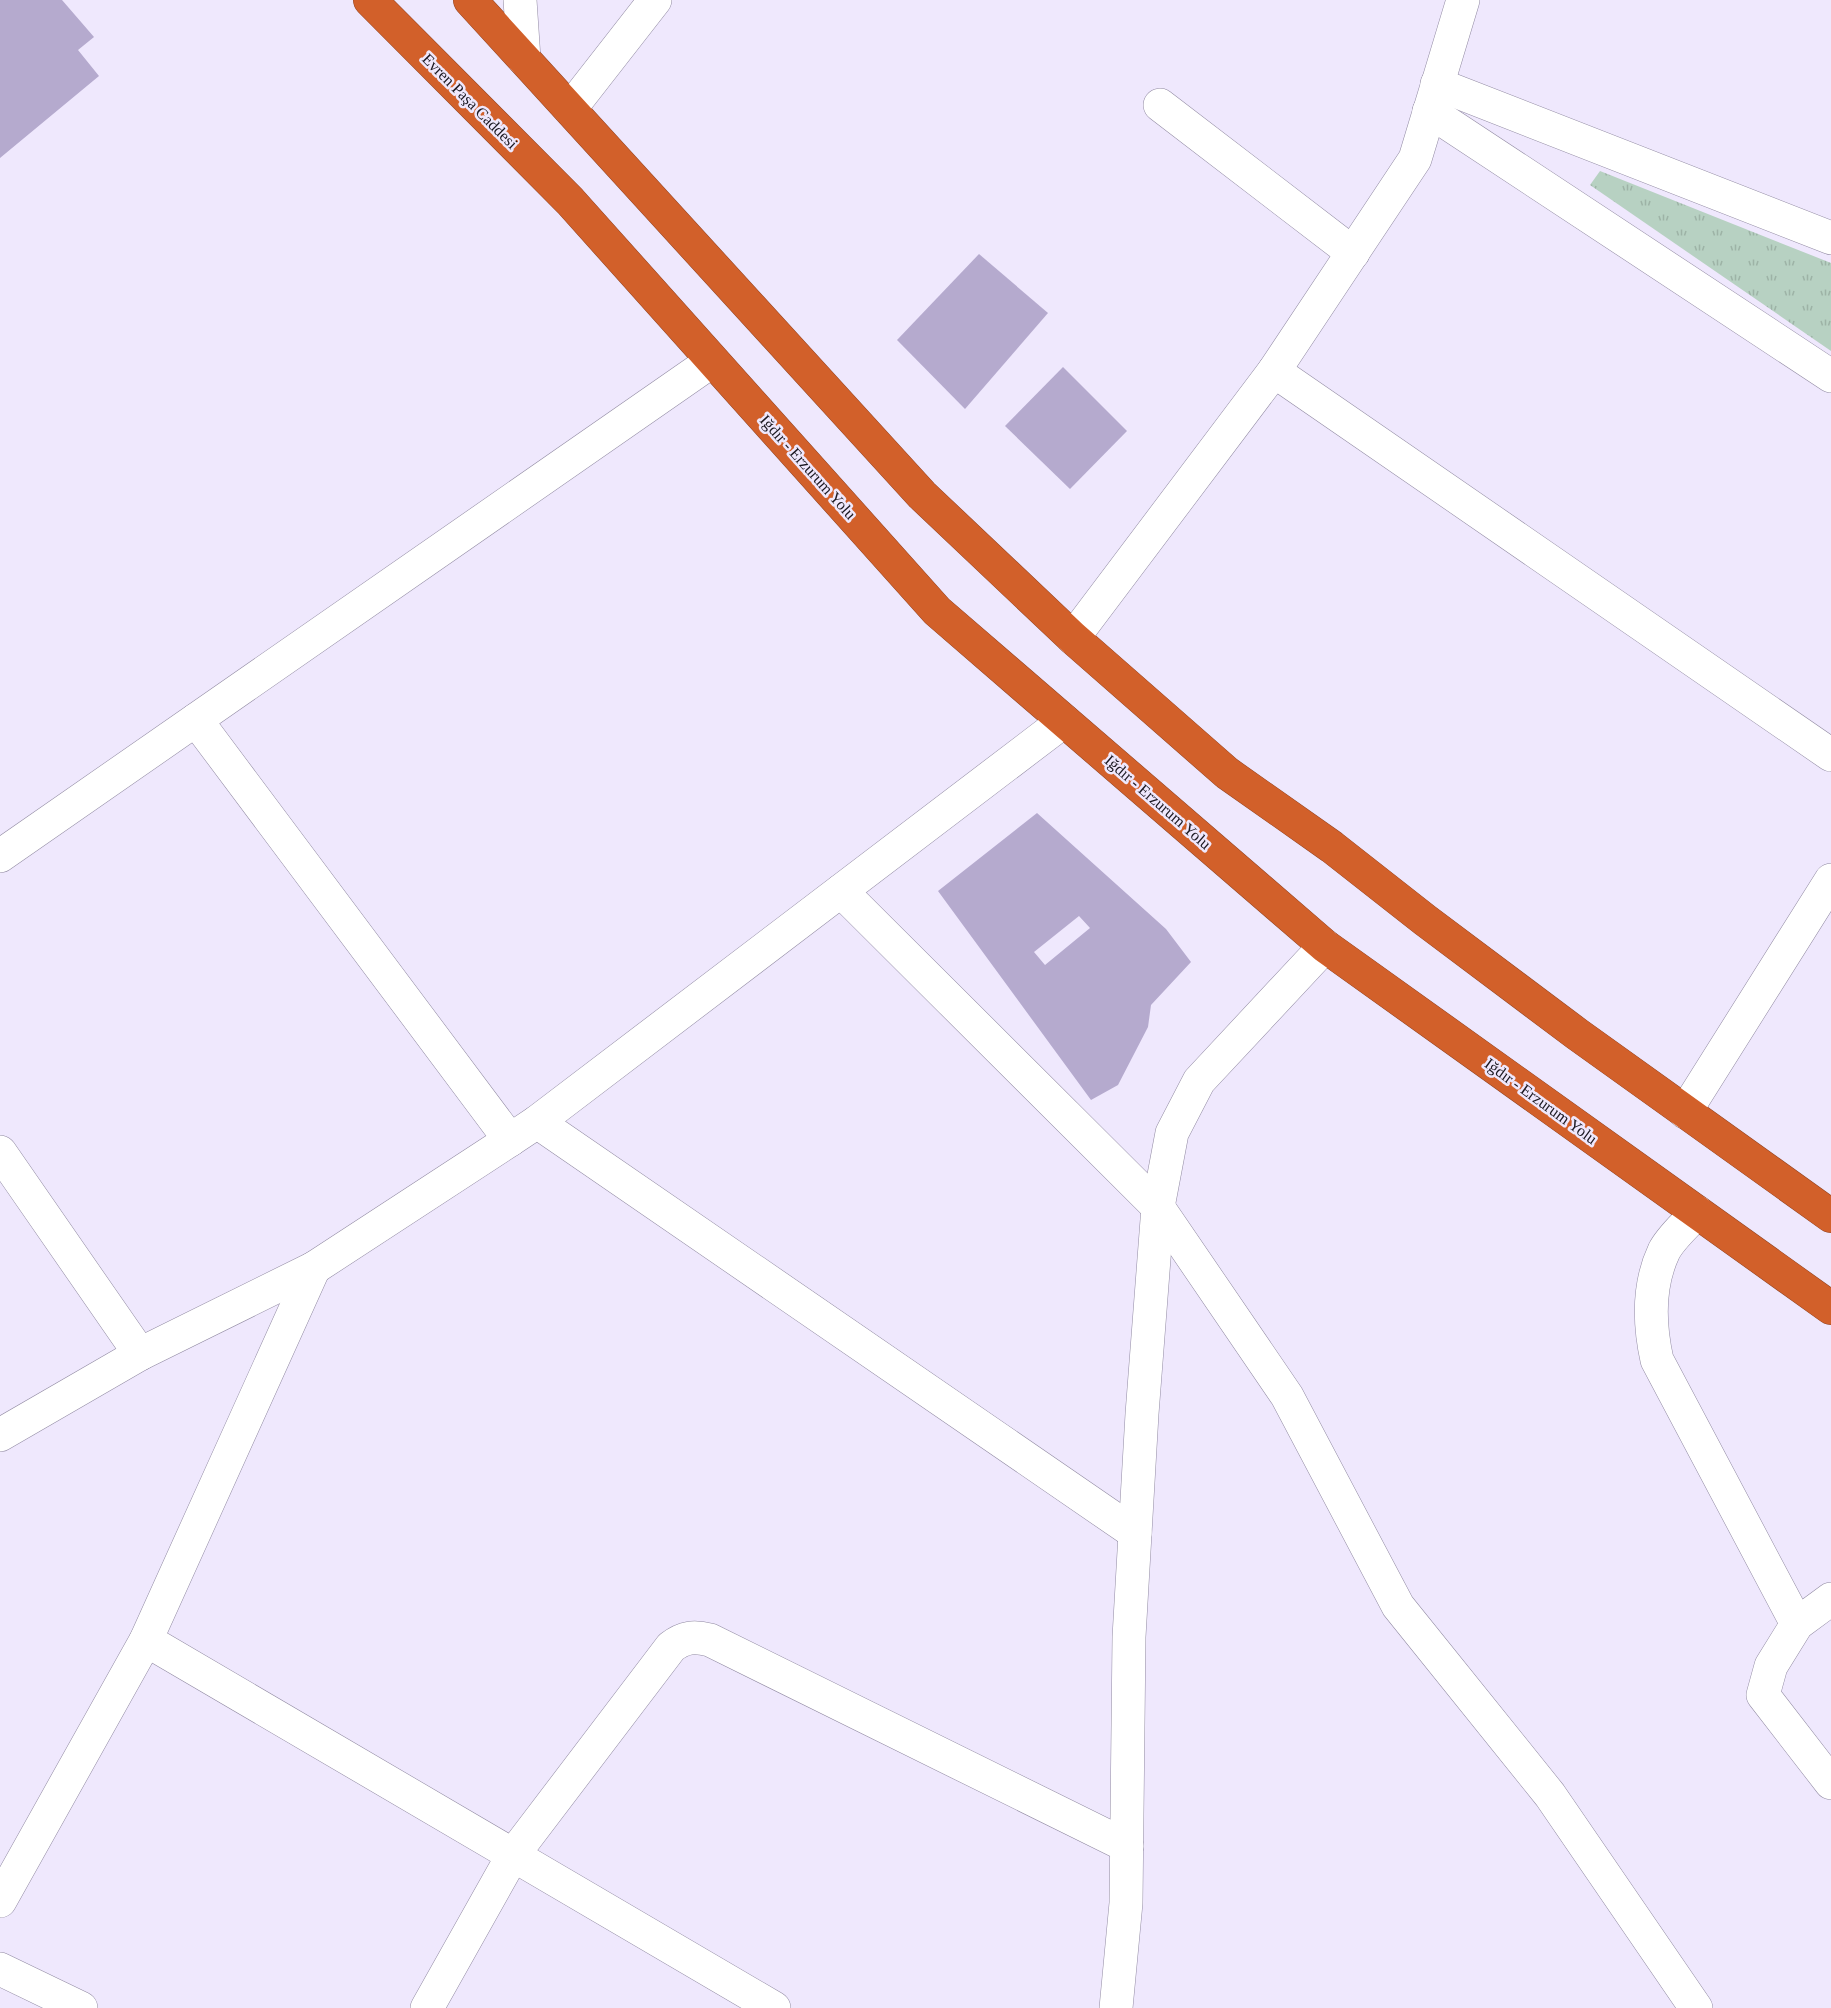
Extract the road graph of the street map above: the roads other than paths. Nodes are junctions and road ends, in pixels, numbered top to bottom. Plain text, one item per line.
1 (370, 0) edge
2 (470, 0) edge
3 (520, 0) edge
4 (655, 0) edge
5 (1463, 0) edge
6 (524, 59) junction
7 (1433, 98) junction
8 (1160, 105) dead end
9 (570, 110) junction
10 (570, 201) joint
11 (1831, 238) edge
12 (1353, 253) junction
13 (712, 361) junction
14 (1274, 371) junction
15 (1831, 376) edge
16 (1073, 638) junction
17 (196, 720) junction
18 (1064, 721) junction
19 (1831, 755) edge
20 (0, 856) edge
21 (1831, 880) edge
22 (841, 891) junction
23 (1324, 946) junction
24 (1685, 1112) junction
25 (537, 1122) junction
26 (510, 1140) junction
27 (0, 1152) edge
28 (1158, 1207) junction
29 (1697, 1212) junction
30 (1831, 1216) edge
31 (314, 1268) junction
32 (1831, 1308) edge
33 (140, 1354) junction
34 (0, 1435) edge
35 (1135, 1533) junction
36 (1831, 1599) edge
37 (1797, 1624) junction
38 (146, 1640) junction
39 (1831, 1783) edge
40 (1127, 1846) junction
41 (513, 1855) junction
42 (0, 1900) edge
43 (0, 1969) edge
44 (81, 2008) edge
45 (427, 2008) edge
46 (774, 2008) edge
47 (1116, 2008) edge
48 (1696, 2008) edge

1 - 10 highway, Evren Paşa Caddesi
2 - 6 highway
3 - 6 street
4 - 9 street
5 - 7 street
6 - 9 highway
7 - 11 street
7 - 12 street
7 - 15 street
8 - 12 street
9 - 16 highway
10 - 13 highway, Iğdır - Erzurum Yolu
12 - 14 street
13 - 17 street
13 - 18 highway, Iğdır - Erzurum Yolu
14 - 16 street
14 - 19 street
16 - 24 highway
17 - 20 street
17 - 26 street
18 - 22 street
18 - 23 highway, Iğdır - Erzurum Yolu
21 - 24 street
22 - 25 street
22 - 28 street
23 - 28 street
23 - 29 highway, Iğdır - Erzurum Yolu
24 - 30 highway
25 - 26 street
25 - 35 street
26 - 31 street
27 - 33 street
28 - 35 street
28 - 48 street
29 - 32 highway, Iğdır - Erzurum Yolu
29 - 37 street
31 - 33 street
31 - 38 street
33 - 34 street
35 - 40 street
36 - 37 street
37 - 39 street
38 - 41 street
38 - 42 street
40 - 41 street
40 - 47 street
41 - 45 street
41 - 46 street
43 - 44 street

